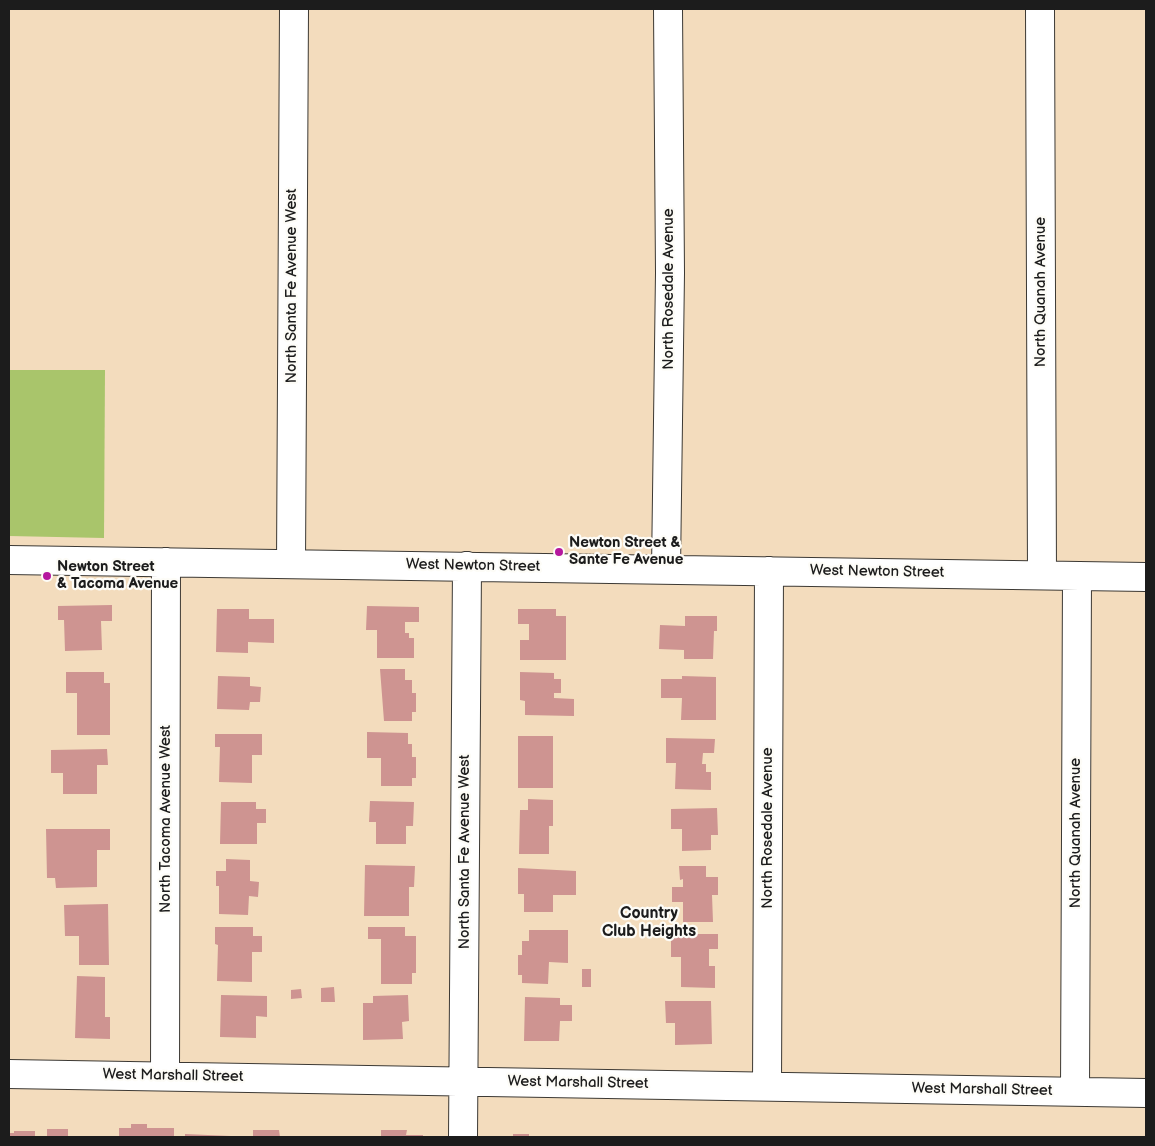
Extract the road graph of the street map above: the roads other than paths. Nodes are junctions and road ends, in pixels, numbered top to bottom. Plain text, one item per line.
1 (294, 9) edge
2 (668, 9) edge
3 (1040, 9) edge
4 (9, 560) edge
5 (166, 562) junction
6 (291, 564) junction
7 (467, 566) junction
8 (666, 569) junction
9 (769, 571) junction
10 (1042, 574) junction
11 (1077, 576) junction
12 (1146, 576) edge
13 (9, 1074) edge
14 (165, 1075) junction
15 (463, 1082) junction
16 (768, 1086) junction
17 (1075, 1091) junction
18 (1146, 1093) edge
19 (463, 1137) edge

1 - 6 street, North Santa Fe Avenue West
2 - 8 street, North Rosedale Avenue
3 - 10 street, North Quanah Avenue
4 - 5 street, West Newton Street
5 - 6 street, West Newton Street
5 - 14 street, North Tacoma Avenue West
6 - 7 street, West Newton Street
7 - 8 street, West Newton Street
7 - 15 street, North Santa Fe Avenue West
8 - 9 street, West Newton Street
9 - 10 street, West Newton Street
9 - 16 street, North Rosedale Avenue
10 - 11 street, West Newton Street
11 - 12 street, West Newton Street
11 - 17 street, North Quanah Avenue
13 - 14 street, West Marshall Street
14 - 15 street, West Marshall Street
15 - 16 street, West Marshall Street
15 - 19 street, North Santa Fe Avenue West
16 - 17 street, West Marshall Street
17 - 18 street, West Marshall Street

